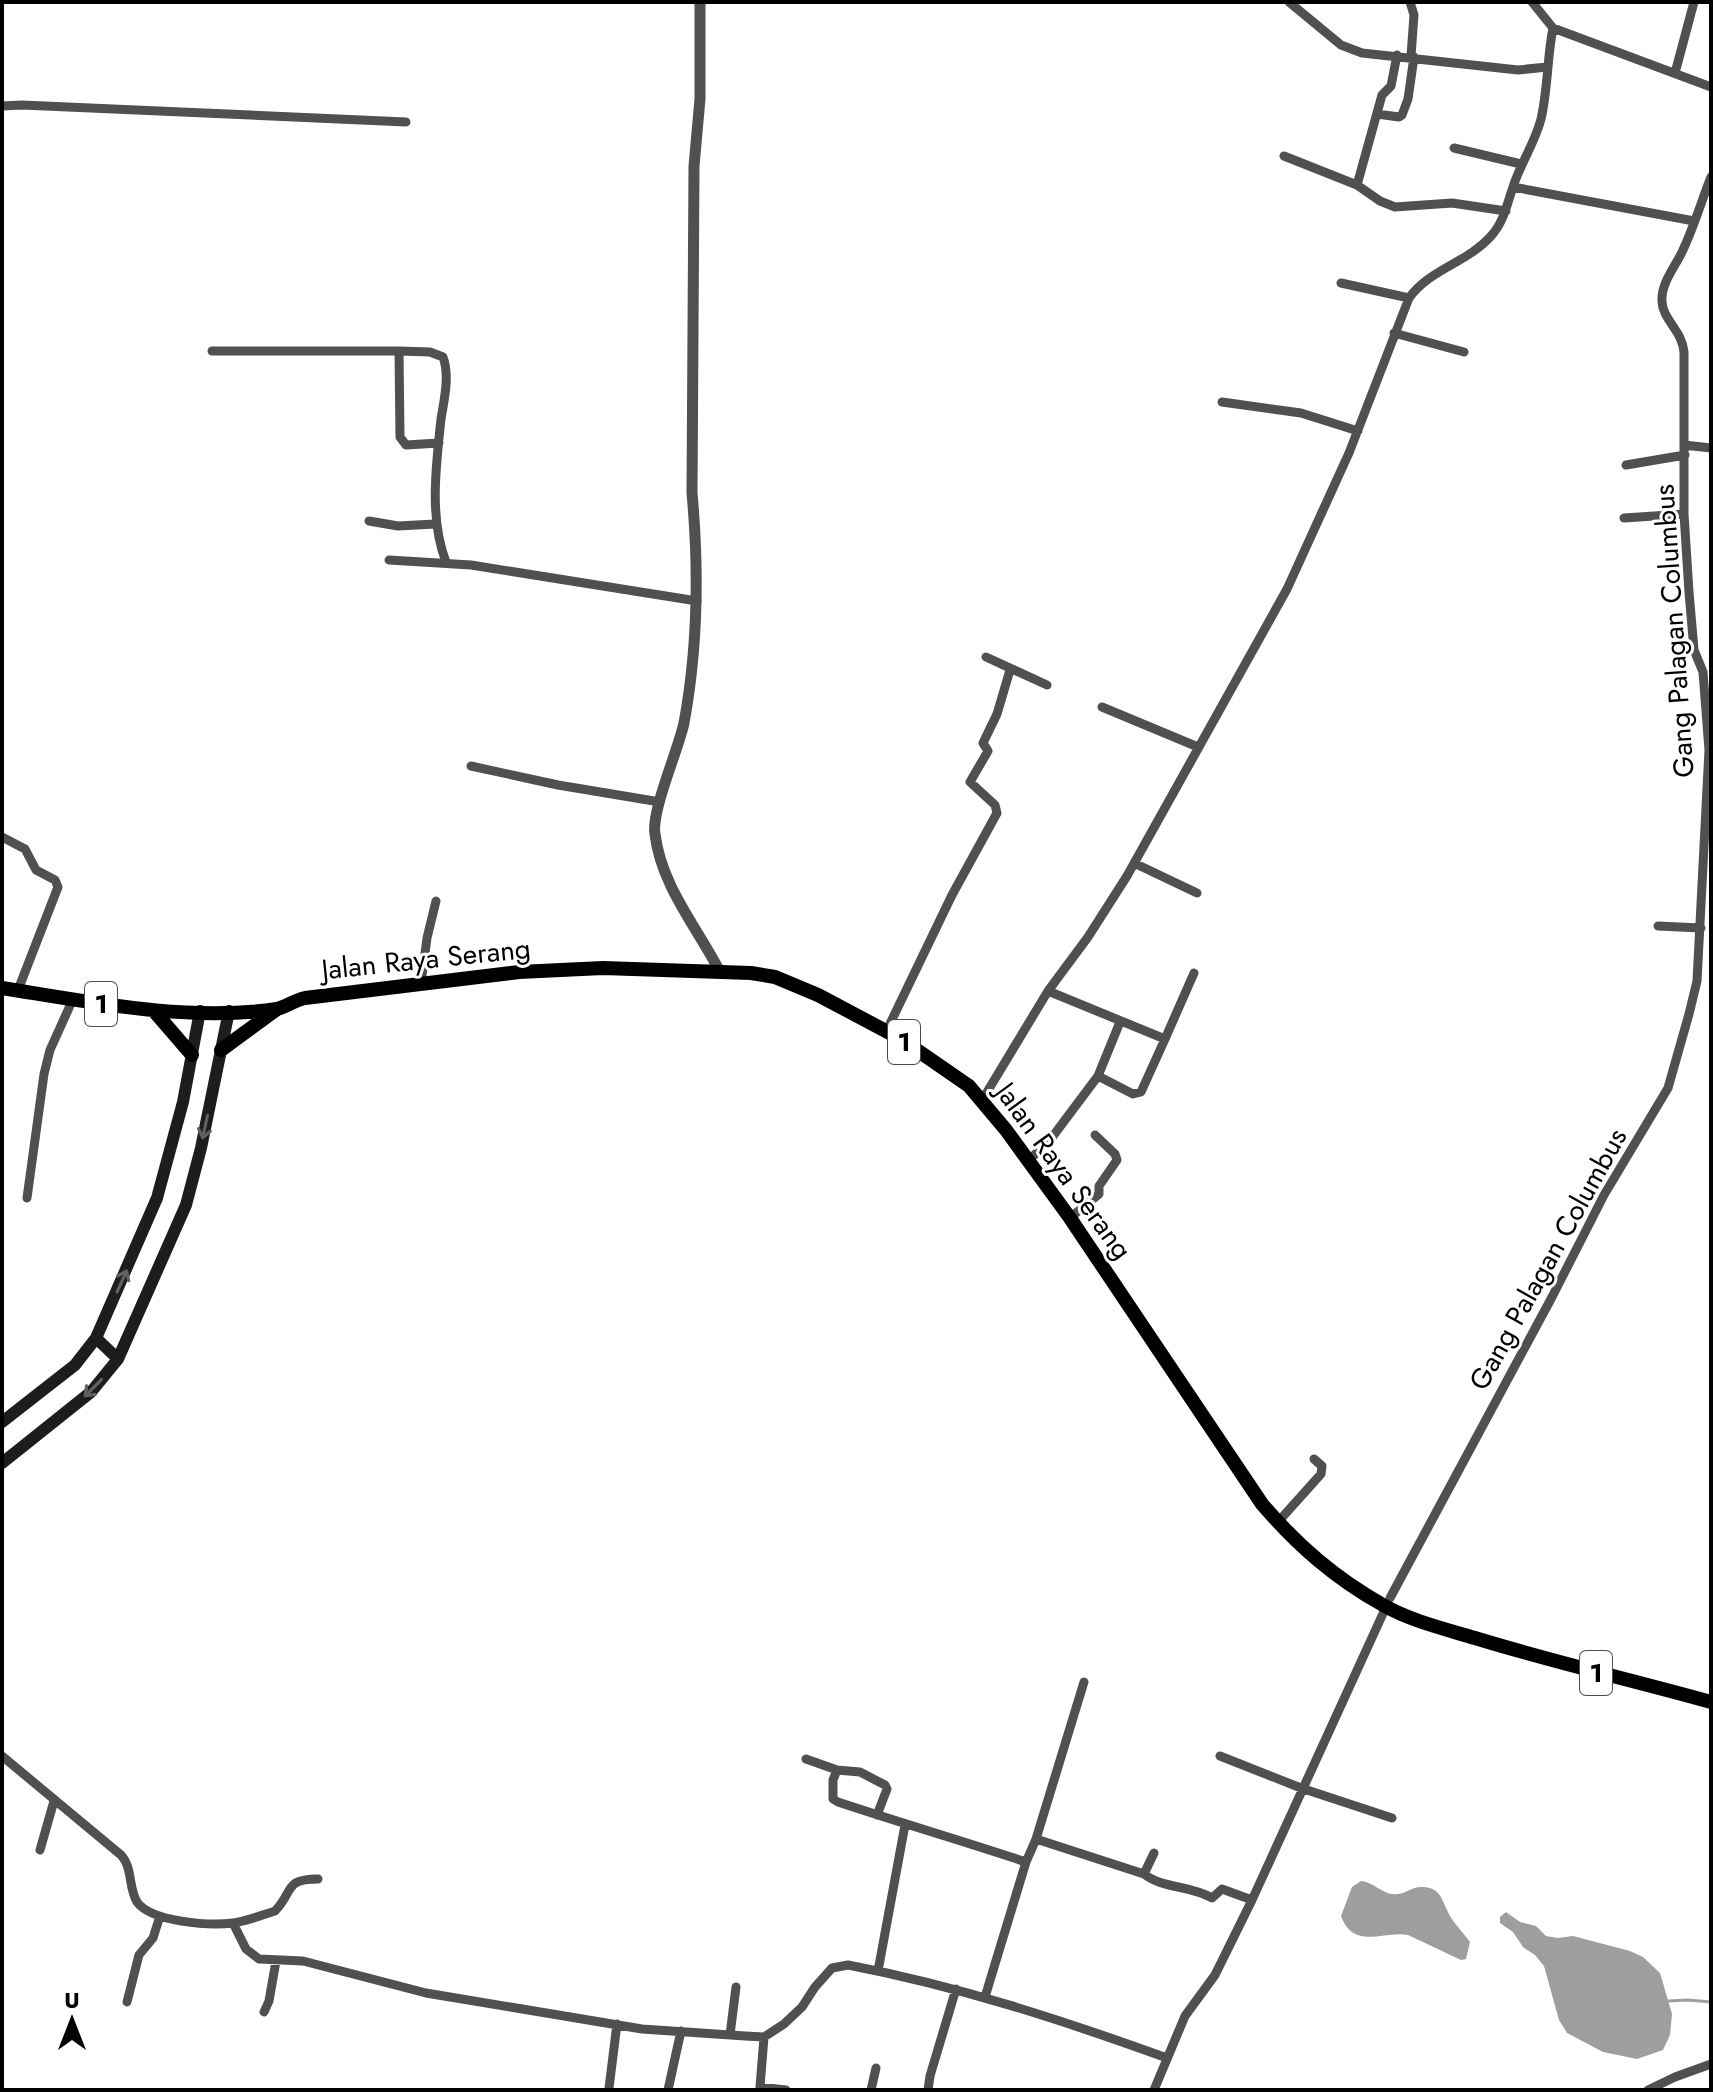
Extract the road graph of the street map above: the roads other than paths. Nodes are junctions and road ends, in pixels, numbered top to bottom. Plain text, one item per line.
1 (700, 2) edge
2 (1289, 2) edge
3 (1410, 2) edge
4 (1532, 2) edge
5 (1694, 2) edge
6 (1553, 28) junction
7 (1397, 55) junction
8 (1412, 56) junction
9 (1547, 67) junction
10 (1675, 73) junction
11 (1711, 87) edge
12 (2, 106) edge
13 (1377, 114) junction
14 (406, 122) dead end
15 (1454, 148) dead end
16 (1284, 156) dead end
17 (1521, 164) junction
18 (1711, 177) edge
19 (1357, 185) junction
20 (1513, 187) junction
21 (1506, 211) junction
22 (1694, 221) junction
23 (1341, 283) dead end
24 (1409, 298) junction
25 (1394, 333) junction
26 (212, 351) dead end
27 (399, 351) junction
28 (1464, 352) dead end
29 (1222, 402) dead end
30 (1358, 431) junction
31 (439, 443) junction
32 (1711, 448) edge
33 (1685, 450) junction
34 (1626, 465) dead end
35 (1684, 514) junction
36 (1624, 518) dead end
37 (369, 521) dead end
38 (435, 524) junction
39 (389, 560) dead end
40 (446, 562) junction
41 (697, 601) junction
42 (986, 657) dead end
43 (1010, 670) junction
44 (1707, 673) edge
45 (1047, 685) dead end
46 (1102, 707) dead end
47 (1198, 747) junction
48 (471, 766) dead end
49 (660, 802) junction
50 (2, 837) edge
51 (1134, 863) junction
52 (1197, 893) dead end
53 (436, 901) dead end
54 (1658, 926) dead end
55 (1701, 928) junction
56 (719, 970) junction
57 (1194, 973) dead end
58 (421, 983) junction
59 (2, 988) edge
60 (18, 990) junction
61 (1048, 991) junction
62 (73, 999) junction
63 (278, 1009) junction
64 (154, 1011) junction
65 (200, 1011) junction
66 (229, 1011) junction
67 (1120, 1022) junction
68 (886, 1032) junction
69 (1165, 1039) junction
70 (221, 1050) junction
71 (192, 1055) junction
72 (1098, 1076) junction
73 (981, 1102) junction
74 (1095, 1135) dead end
75 (1029, 1160) junction
76 (27, 1198) dead end
77 (1070, 1218) junction
78 (96, 1338) junction
79 (118, 1359) junction
80 (2, 1422) edge
81 (1314, 1459) dead end
82 (2, 1463) edge
83 (1278, 1522) junction
84 (1388, 1603) junction
85 (1084, 1682) dead end
86 (1711, 1702) edge
87 (2, 1756) edge
88 (1220, 1756) dead end
89 (806, 1759) dead end
90 (837, 1770) junction
91 (1301, 1788) junction
92 (54, 1801) junction
93 (877, 1815) junction
94 (1392, 1818) dead end
95 (905, 1825) junction
96 (1036, 1839) junction
97 (40, 1850) dead end
98 (1154, 1853) dead end
99 (1026, 1862) junction
100 (1144, 1874) junction
101 (318, 1879) dead end
102 (1252, 1900) junction
103 (160, 1916) junction
104 (233, 1923) junction
105 (276, 1961) junction
106 (878, 1971) junction
107 (736, 1987) dead end
108 (956, 1989) junction
109 (985, 1997) junction
110 (127, 2002) dead end
111 (264, 2012) dead end
112 (617, 2024) junction
113 (681, 2031) junction
114 (730, 2035) junction
115 (764, 2037) junction
116 (1167, 2058) junction
117 (1711, 2064) edge
118 (876, 2068) dead end
119 (609, 2088) edge
120 (760, 2088) edge
121 (668, 2090) edge
122 (786, 2090) edge
123 (871, 2090) edge
124 (928, 2090) edge
125 (1154, 2090) edge
126 (1648, 2090) edge

1 - 41 street
2 - 7 street
3 - 8 street
4 - 6 street
5 - 10 street
6 - 9 street
6 - 10 street
7 - 8 street
7 - 13 street
8 - 9 street
8 - 13 street
9 - 17 street
10 - 11 street
12 - 14 street
13 - 19 street
15 - 17 street
16 - 19 street
17 - 20 street
18 - 22 street, Gang Palagan Columbus
19 - 21 street
20 - 21 street
20 - 22 street
21 - 24 street
22 - 33 street, Gang Palagan Columbus
23 - 24 street
24 - 25 street
25 - 28 street
25 - 30 street
26 - 27 street
27 - 31 street
27 - 31 street
29 - 30 street
30 - 47 street
31 - 38 street
32 - 33 street
33 - 34 street
33 - 35 street, Gang Palagan Columbus
35 - 36 street
35 - 44 street, Gang Palagan Columbus
37 - 38 street
38 - 40 street
39 - 40 street
40 - 41 street
41 - 49 street
42 - 43 street
43 - 45 street
43 - 68 street
44 - 55 street, Gang Palagan Columbus
46 - 47 street
47 - 51 street
48 - 49 street
49 - 56 street
50 - 60 street
51 - 52 street
51 - 61 street
53 - 58 street
54 - 55 street
55 - 84 street, Gang Palagan Columbus
56 - 58 highway, Jalan Raya Serang / 1
56 - 68 highway, Jalan Raya Serang / 1
57 - 69 street
58 - 63 highway, Jalan Raya Serang / 1
59 - 60 highway, Jalan Raya Serang / 1
60 - 62 highway, Jalan Raya Serang / 1
61 - 67 street
61 - 73 street
62 - 64 highway, Jalan Raya Serang / 1
62 - 76 street
63 - 66 highway, Jalan Raya Serang / 1
63 - 70 highway
64 - 65 highway, Jalan Raya Serang / 1
64 - 71 highway
65 - 66 highway, Jalan Raya Serang / 1
65 - 71 main road
66 - 70 main road
67 - 69 street
67 - 72 street
68 - 73 highway, Jalan Raya Serang / 1
69 - 72 street
70 -> 79 main road
78 -> 71 main road
72 - 75 street
73 - 75 highway, Jalan Raya Serang / 1
74 - 77 street
75 - 77 highway, Jalan Raya Serang / 1
77 - 83 highway, Jalan Raya Serang / 1
78 - 79 main road
78 - 80 main road
79 -> 82 main road
81 - 83 street
83 - 84 highway, Jalan Raya Serang / 1
84 - 86 highway, Jalan Raya Serang / 1
84 - 91 street, Gang Palagan Columbus
85 - 96 street
87 - 92 street
88 - 91 street
89 - 90 street
90 - 93 street
90 - 93 street
91 - 94 street
91 - 102 street, Gang Palagan Columbus
92 - 97 street
92 - 103 street
93 - 95 street
95 - 99 street
95 - 106 street
96 - 99 street
96 - 100 street
98 - 100 street
99 - 109 street
100 - 102 street
101 - 104 street
102 - 116 street, Gang Palagan Columbus
103 - 104 street
103 - 110 street
104 - 105 street
105 - 111 street
105 - 112 street
106 - 108 street
106 - 115 street
107 - 114 street
108 - 109 street
108 - 124 street
109 - 116 street
112 - 113 street
112 - 119 street
113 - 114 street
113 - 121 street
114 - 115 street
115 - 120 street
116 - 125 street, Gang Palagan Columbus
117 - 126 street
118 - 123 street
120 - 122 street

